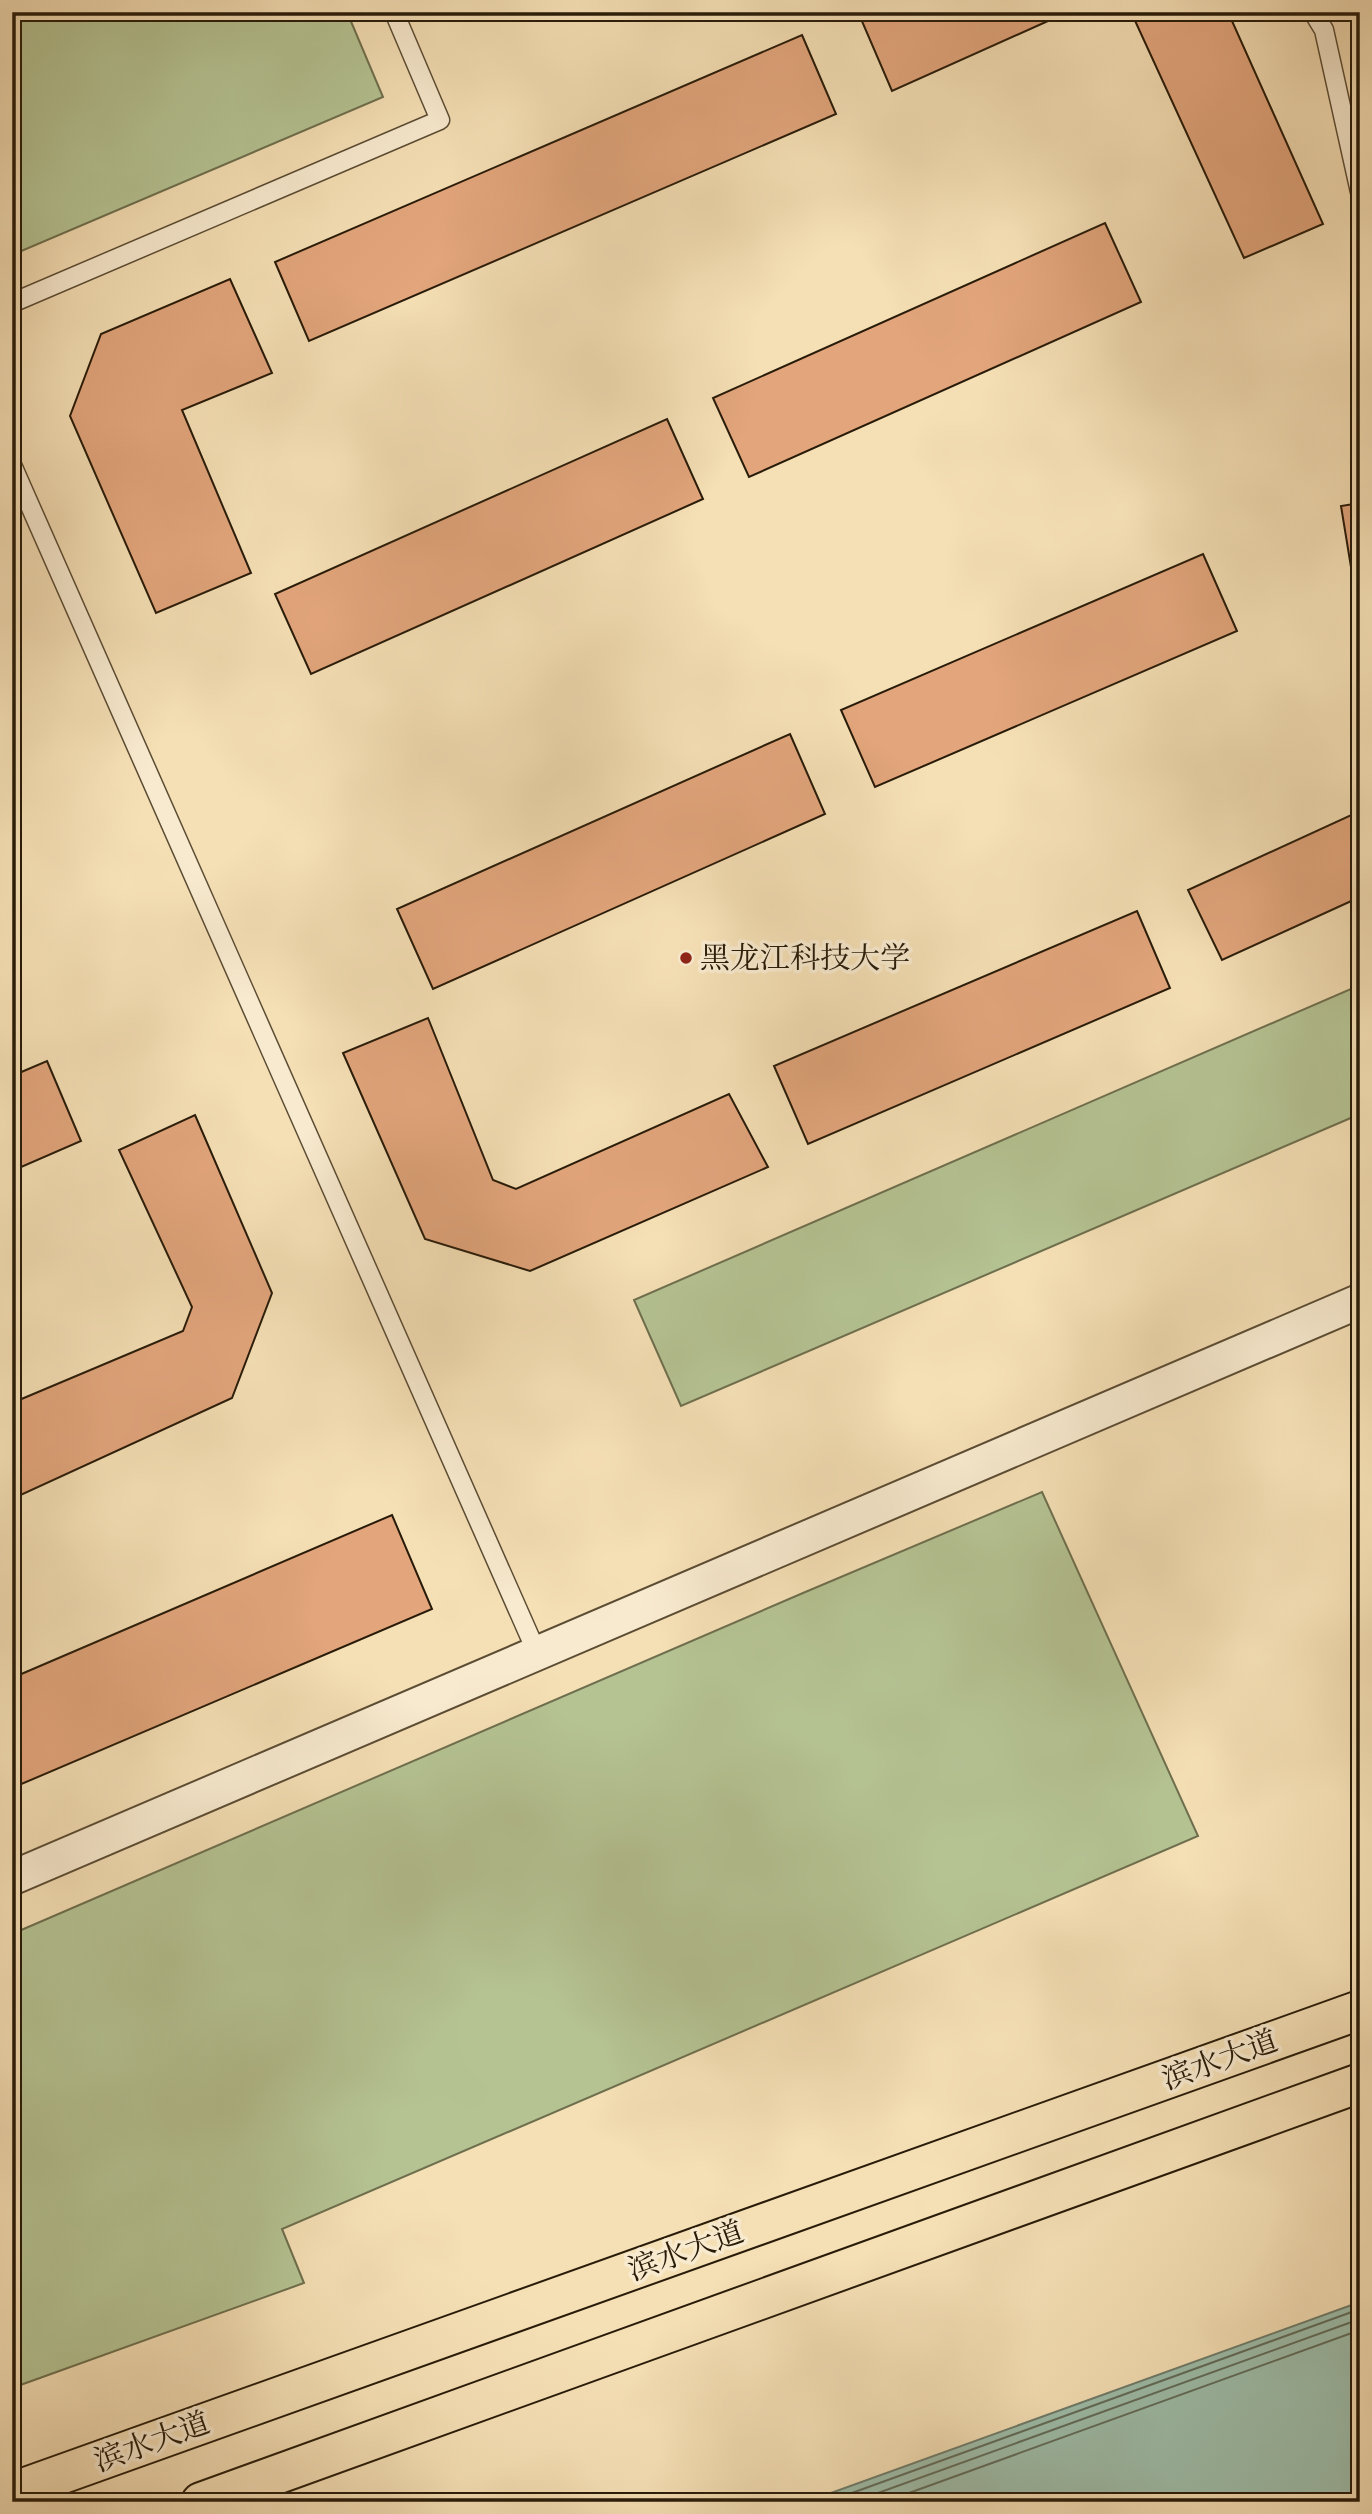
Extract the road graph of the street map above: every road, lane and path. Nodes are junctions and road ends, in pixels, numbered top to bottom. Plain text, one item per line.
1 (394, 12) edge
2 (1314, 12) edge
3 (1360, 192) edge
4 (12, 303) edge
5 (12, 465) edge
6 (1360, 1301) edge
7 (537, 1653) junction
8 (12, 1878) edge
9 (1360, 2010) edge
10 (1360, 2083) edge
11 (12, 2492) edge
12 (201, 2502) edge

1 - 4 lane
2 - 3 lane
5 - 7 lane
6 - 7 street
7 - 8 street
9 - 11 main road, 滨水大道
10 - 12 main road

